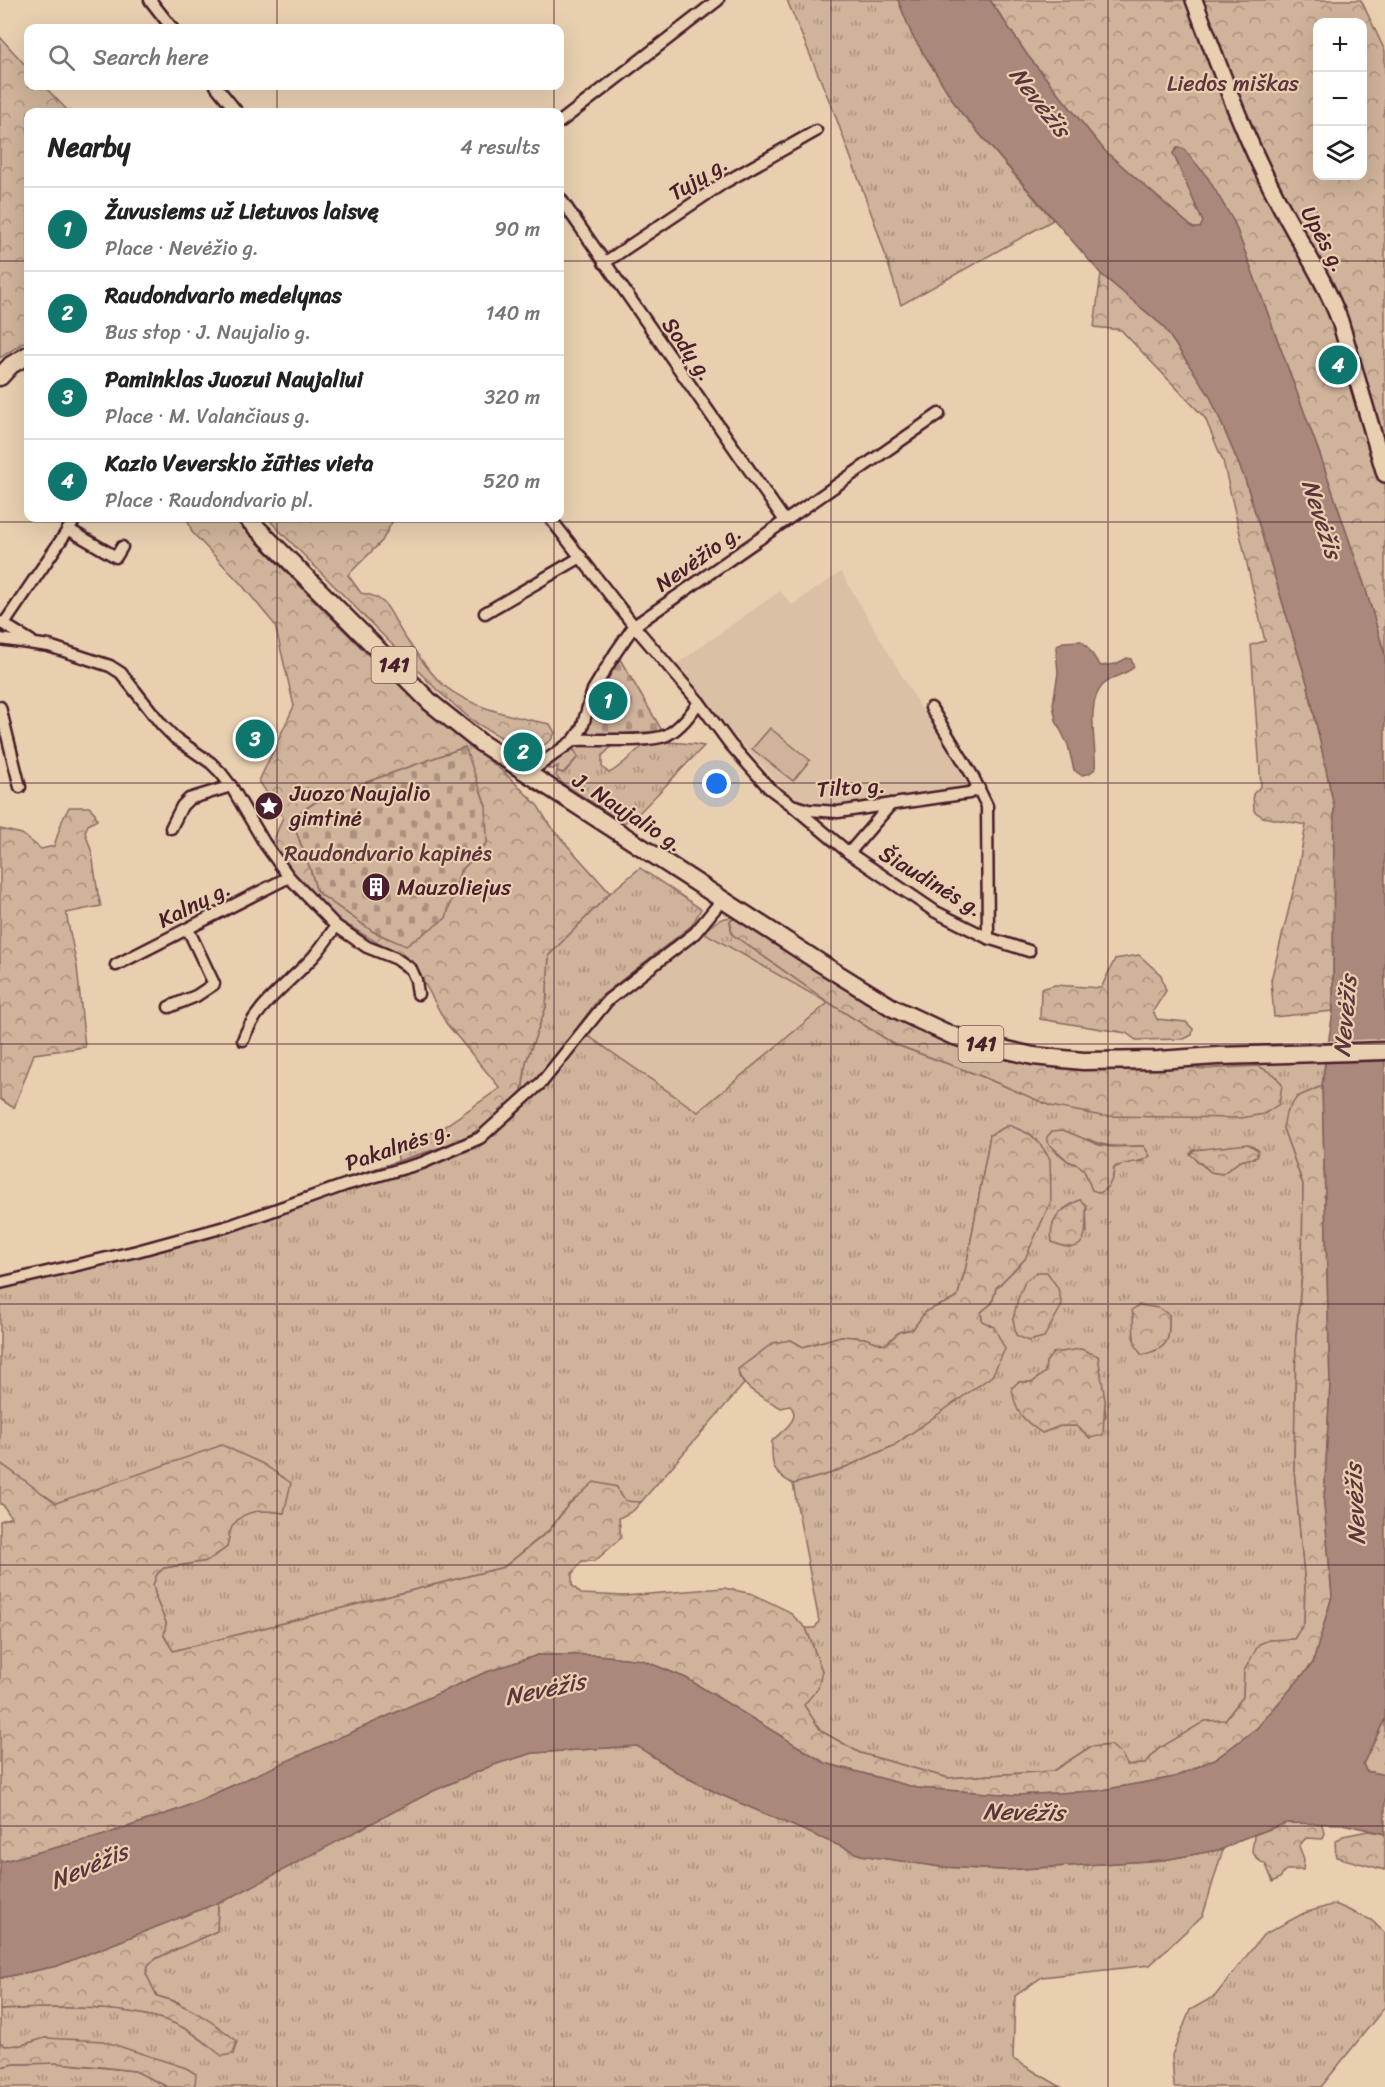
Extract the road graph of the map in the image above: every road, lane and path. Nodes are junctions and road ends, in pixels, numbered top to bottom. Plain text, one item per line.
1 (150, 0) edge
2 (718, 0) edge
3 (1194, 0) edge
4 (169, 24) edge
5 (219, 90) edge
6 (234, 108) edge
7 (564, 119) edge
8 (816, 131) dead end
9 (564, 204) edge
10 (604, 263) junction
11 (24, 357) edge
12 (0, 377) edge
13 (939, 414) dead end
14 (1385, 474) edge
15 (73, 522) edge
16 (251, 522) edge
17 (553, 522) edge
18 (785, 522) junction
19 (68, 529) junction
20 (122, 547) dead end
21 (581, 557) junction
22 (485, 613) dead end
23 (2, 623) edge
24 (634, 626) junction
25 (0, 639) edge
26 (34, 643) junction
27 (699, 702) junction
28 (0, 706) edge
29 (931, 708) dead end
30 (574, 740) junction
31 (527, 774) junction
32 (231, 786) junction
33 (20, 787) dead end
34 (979, 788) junction
35 (891, 804) junction
36 (792, 805) junction
37 (171, 828) dead end
38 (849, 853) junction
39 (290, 877) junction
40 (722, 900) junction
41 (336, 926) junction
42 (188, 929) junction
43 (988, 938) junction
44 (1029, 951) dead end
45 (116, 965) dead end
46 (418, 994) dead end
47 (169, 1007) dead end
48 (243, 1040) dead end
49 (1385, 1051) edge
50 (0, 1283) edge

1 - 4 street
2 - 7 street
3 - 14 main road, Upės g.
5 - 6 street
8 - 10 street, Tujų g.
9 - 10 street, Sodų g.
10 - 18 street, Sodų g.
11 - 12 main road
13 - 18 street, Nevėžio g.
15 - 19 street
16 - 31 main road, J. Naujalio g. / 141
17 - 21 street, Tilto g.
18 - 24 street, Nevėžio g.
19 - 20 street
19 - 23 street
21 - 22 street
21 - 24 street, Tilto g.
23 - 26 street
24 - 27 street, Tilto g.
24 - 30 street, Nevėžio g.
25 - 26 street
26 - 32 street
27 - 30 street
27 - 36 street, Tilto g.
28 - 33 street
29 - 34 street
30 - 31 street, Nevėžio g.
31 - 40 main road, J. Naujalio g. / 141
32 - 37 street
32 - 39 street
34 - 35 street, Tilto g.
34 - 43 street
35 - 36 street, Tilto g.
35 - 38 street, Šiaudinės g.
36 - 38 street, Šiaudinės g.
38 - 43 street, Šiaudinės g.
39 - 41 street
39 - 42 street, Kalnų g.
40 - 49 main road, 141
40 - 50 street, Pakalnės g.
41 - 46 street
41 - 48 street
42 - 45 street, Kalnų g.
42 - 47 street
43 - 44 street, Šiaudinės g.

